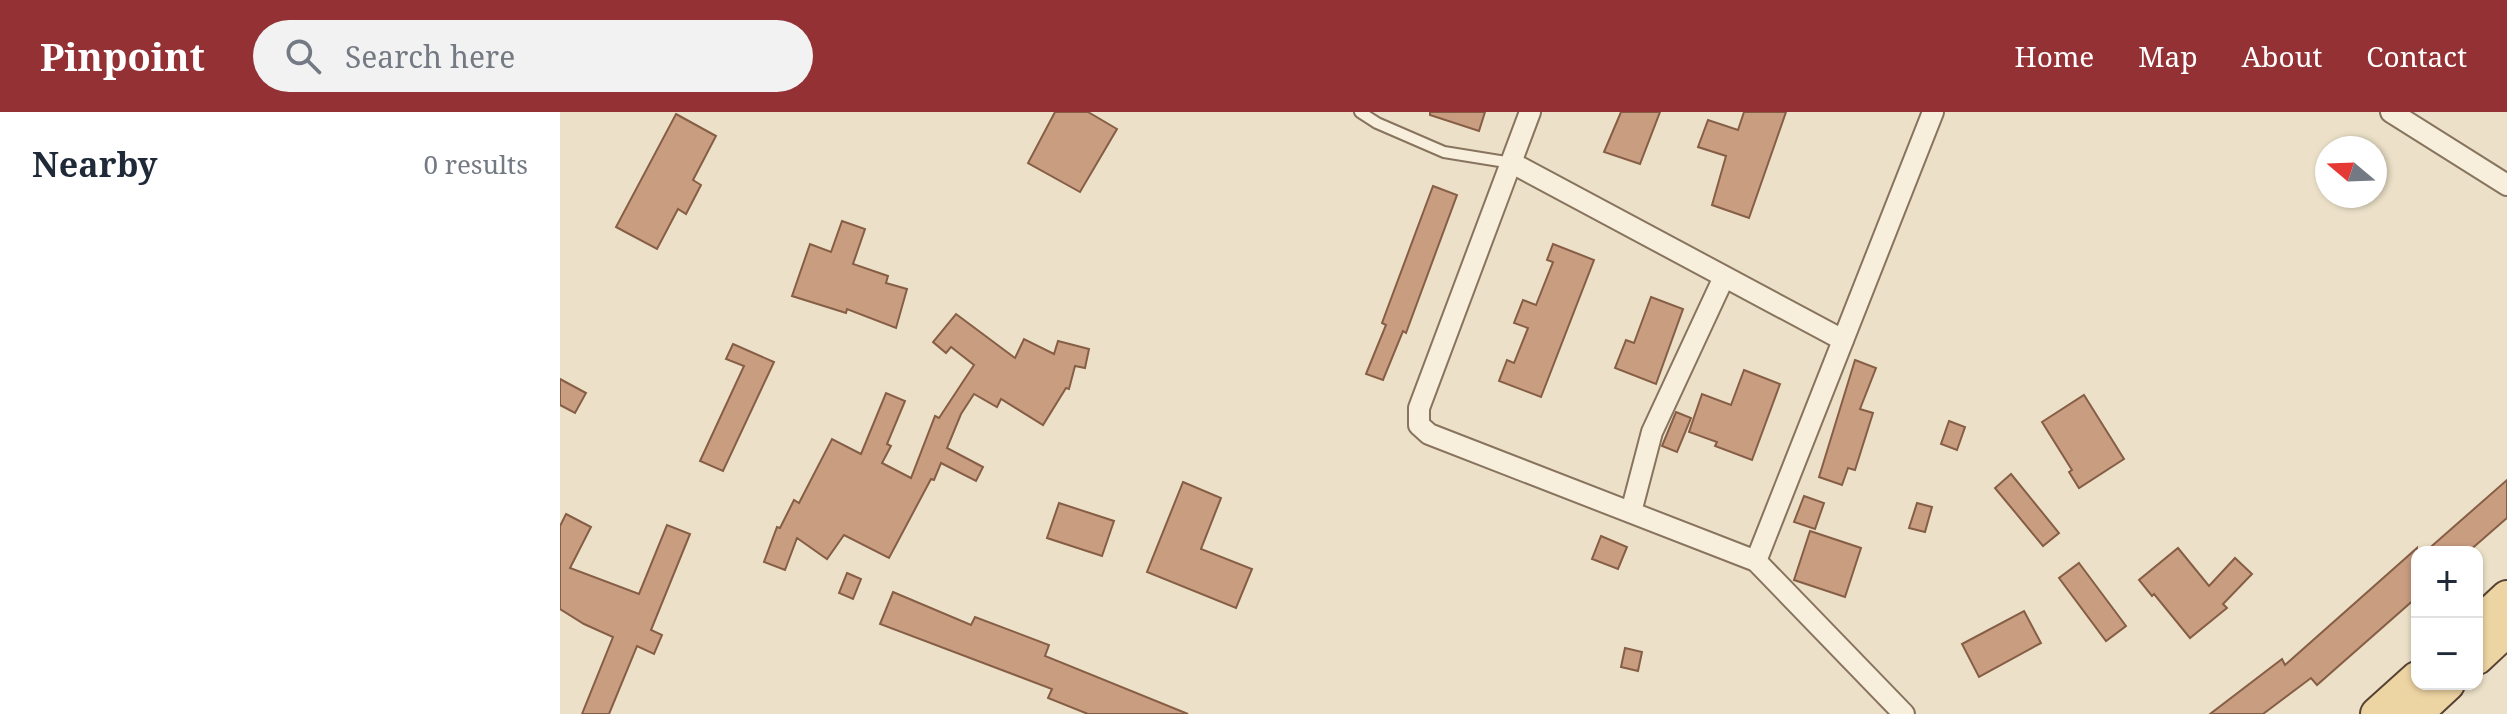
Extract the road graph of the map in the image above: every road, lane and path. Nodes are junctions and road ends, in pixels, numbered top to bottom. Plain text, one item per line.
1 (1360, 112) edge
2 (1530, 112) edge
3 (1933, 112) edge
4 (2391, 112) edge
5 (1512, 163) junction
6 (2507, 185) edge
7 (1724, 277) junction
8 (1843, 340) junction
9 (1631, 512) junction
10 (1756, 561) junction
11 (2507, 597) edge
12 (2483, 619) edge
13 (2507, 630) edge
14 (2483, 652) edge
15 (2411, 683) edge
16 (2442, 690) edge
17 (1904, 714) edge
18 (2377, 714) edge
19 (2416, 714) edge

1 - 5 lane
2 - 5 street
3 - 8 street
4 - 6 street
5 - 7 street
5 - 9 street
7 - 8 street
7 - 9 street
8 - 10 street
9 - 10 street
10 - 17 street
11 - 12 main road
13 - 14 main road
15 - 18 main road
16 - 19 main road

